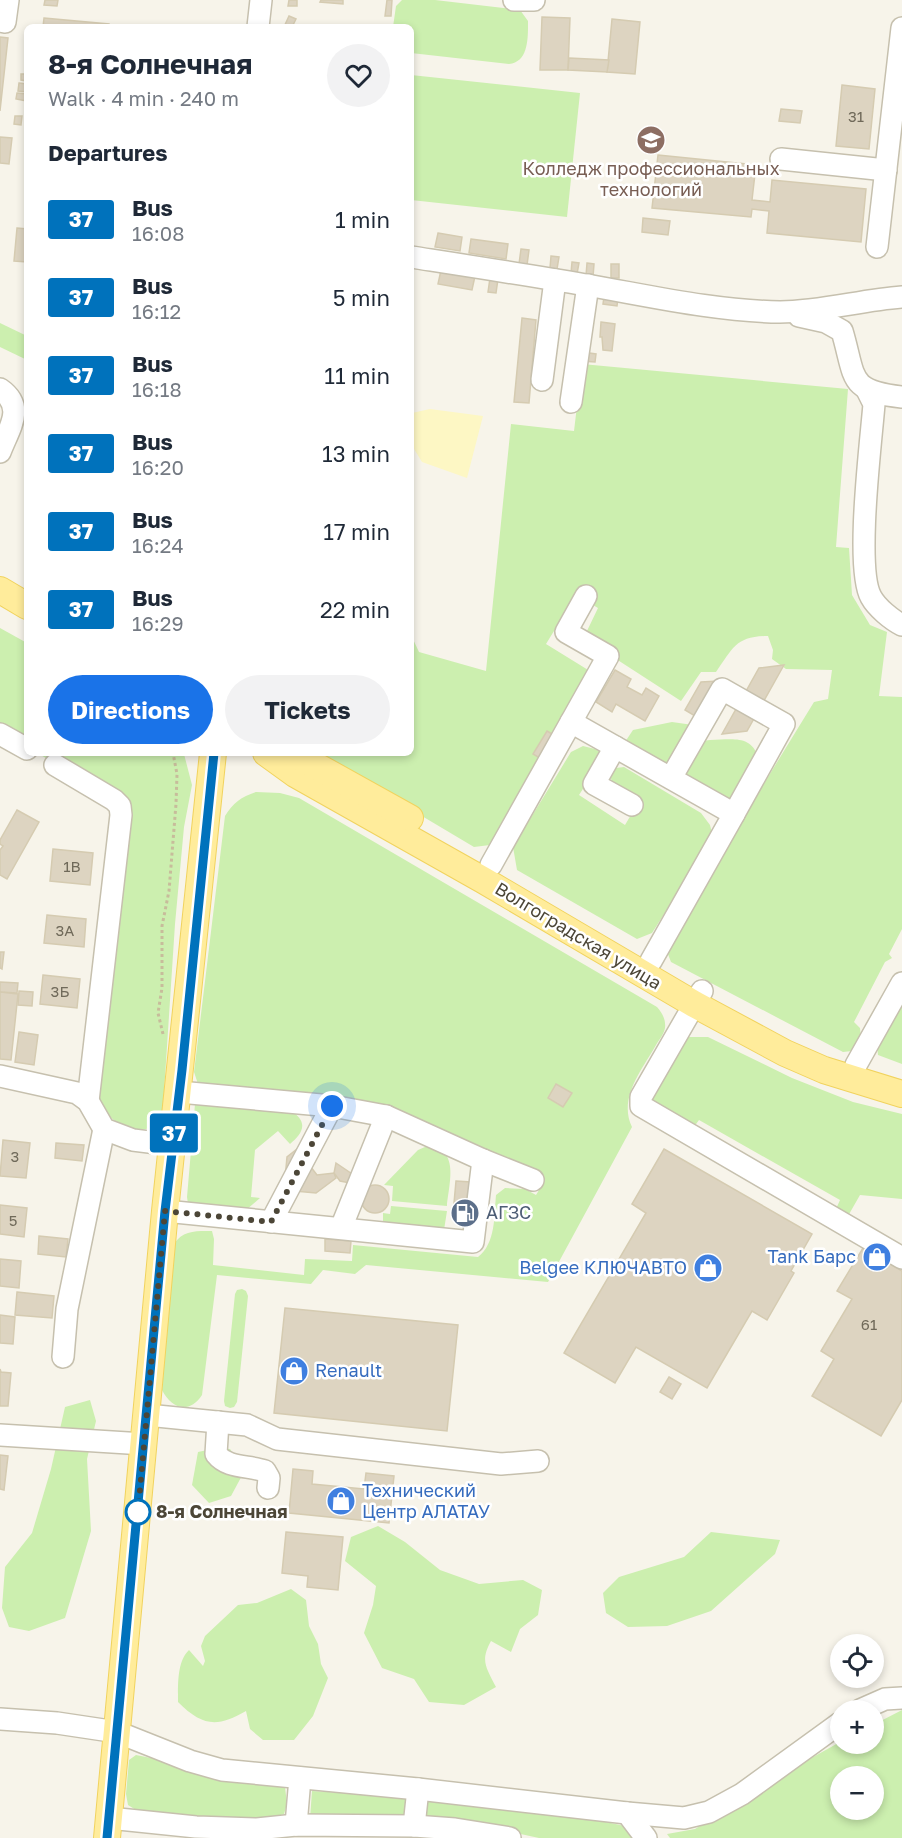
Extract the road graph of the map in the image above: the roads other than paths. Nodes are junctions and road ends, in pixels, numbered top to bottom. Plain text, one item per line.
1 (8, 0) edge
2 (261, 0) edge
3 (514, 0) edge
4 (534, 0) edge
5 (0, 21) edge
6 (258, 24) edge
7 (902, 28) edge
8 (781, 159) dead end
9 (886, 170) junction
10 (877, 247) dead end
11 (414, 257) edge
12 (555, 280) junction
13 (588, 285) junction
14 (902, 297) edge
15 (781, 312) junction
16 (542, 380) dead end
17 (0, 389) edge
18 (867, 390) junction
19 (902, 398) edge
20 (571, 402) dead end
21 (0, 452) edge
22 (0, 590) edge
23 (586, 596) dead end
24 (24, 604) edge
25 (902, 625) edge
26 (571, 722) junction
27 (0, 734) edge
28 (615, 747) junction
29 (24, 748) edge
30 (213, 756) edge
31 (270, 756) edge
32 (298, 756) edge
33 (55, 765) dead end
34 (671, 778) junction
35 (632, 805) dead end
36 (734, 813) junction
37 (490, 865) junction
38 (651, 961) junction
39 (902, 983) edge
40 (698, 998) junction
41 (856, 1065) junction
42 (0, 1076) edge
43 (902, 1078) edge
44 (179, 1092) junction
45 (902, 1094) edge
46 (88, 1101) junction
47 (332, 1106) junction
48 (386, 1116) junction
49 (104, 1129) junction
50 (172, 1145) junction
51 (483, 1160) junction
52 (533, 1180) dead end
53 (165, 1211) junction
54 (271, 1222) junction
55 (341, 1228) junction
56 (902, 1258) edge
57 (63, 1357) dead end
58 (147, 1415) junction
59 (218, 1422) junction
60 (0, 1435) edge
61 (144, 1444) junction
62 (538, 1461) dead end
63 (268, 1488) dead end
64 (902, 1698) edge
65 (883, 1700) edge
66 (0, 1719) edge
67 (830, 1730) edge
68 (117, 1732) junction
69 (300, 1778) junction
70 (418, 1789) junction
71 (627, 1814) junction
72 (296, 1824) junction
73 (414, 1826) junction
74 (108, 1828) edge
75 (351, 1832) edge
76 (510, 1838) edge
77 (646, 1838) edge

1 - 5 street
2 - 6 street
3 - 4 street
7 - 9 street
8 - 9 street
9 - 10 street
11 - 12 street
12 - 13 street
12 - 16 street
13 - 15 street
13 - 20 street
14 - 15 street
15 - 18 street
17 - 21 street
18 - 19 street
18 - 25 street
22 - 24 main road
23 - 26 street
26 - 28 street
26 - 37 street
27 - 29 street
28 - 34 street
28 - 35 street
30 - 44 main road
31 - 40 main road, Волгоградская улица
32 - 37 main road, Волгоградская улица
33 - 46 street
34 - 36 street
34 - 36 street
36 - 38 street
37 - 38 main road, Волгоградская улица
38 - 40 main road, Волгоградская улица
39 - 41 street
40 - 41 main road, Волгоградская улица
40 - 45 main road, Волгоградская улица
40 - 56 street
41 - 43 main road, Волгоградская улица
42 - 46 street
44 - 47 street
44 - 50 main road
46 - 49 street
47 - 48 street
47 - 54 street
48 - 51 street
48 - 55 street
49 - 50 street
49 - 57 street
50 - 53 main road
51 - 52 street
51 - 55 street
53 - 54 street
53 - 58 main road
54 - 55 street
58 - 59 street
58 - 61 main road
59 - 62 street
59 - 63 street
60 - 61 street
61 - 68 main road
64 - 65 street
66 - 68 street
67 - 71 street
68 - 69 street
68 - 74 main road
69 - 70 street
69 - 72 street
70 - 71 street
70 - 73 street
71 - 77 street
72 - 74 street
72 - 75 street
73 - 75 street
73 - 76 street

